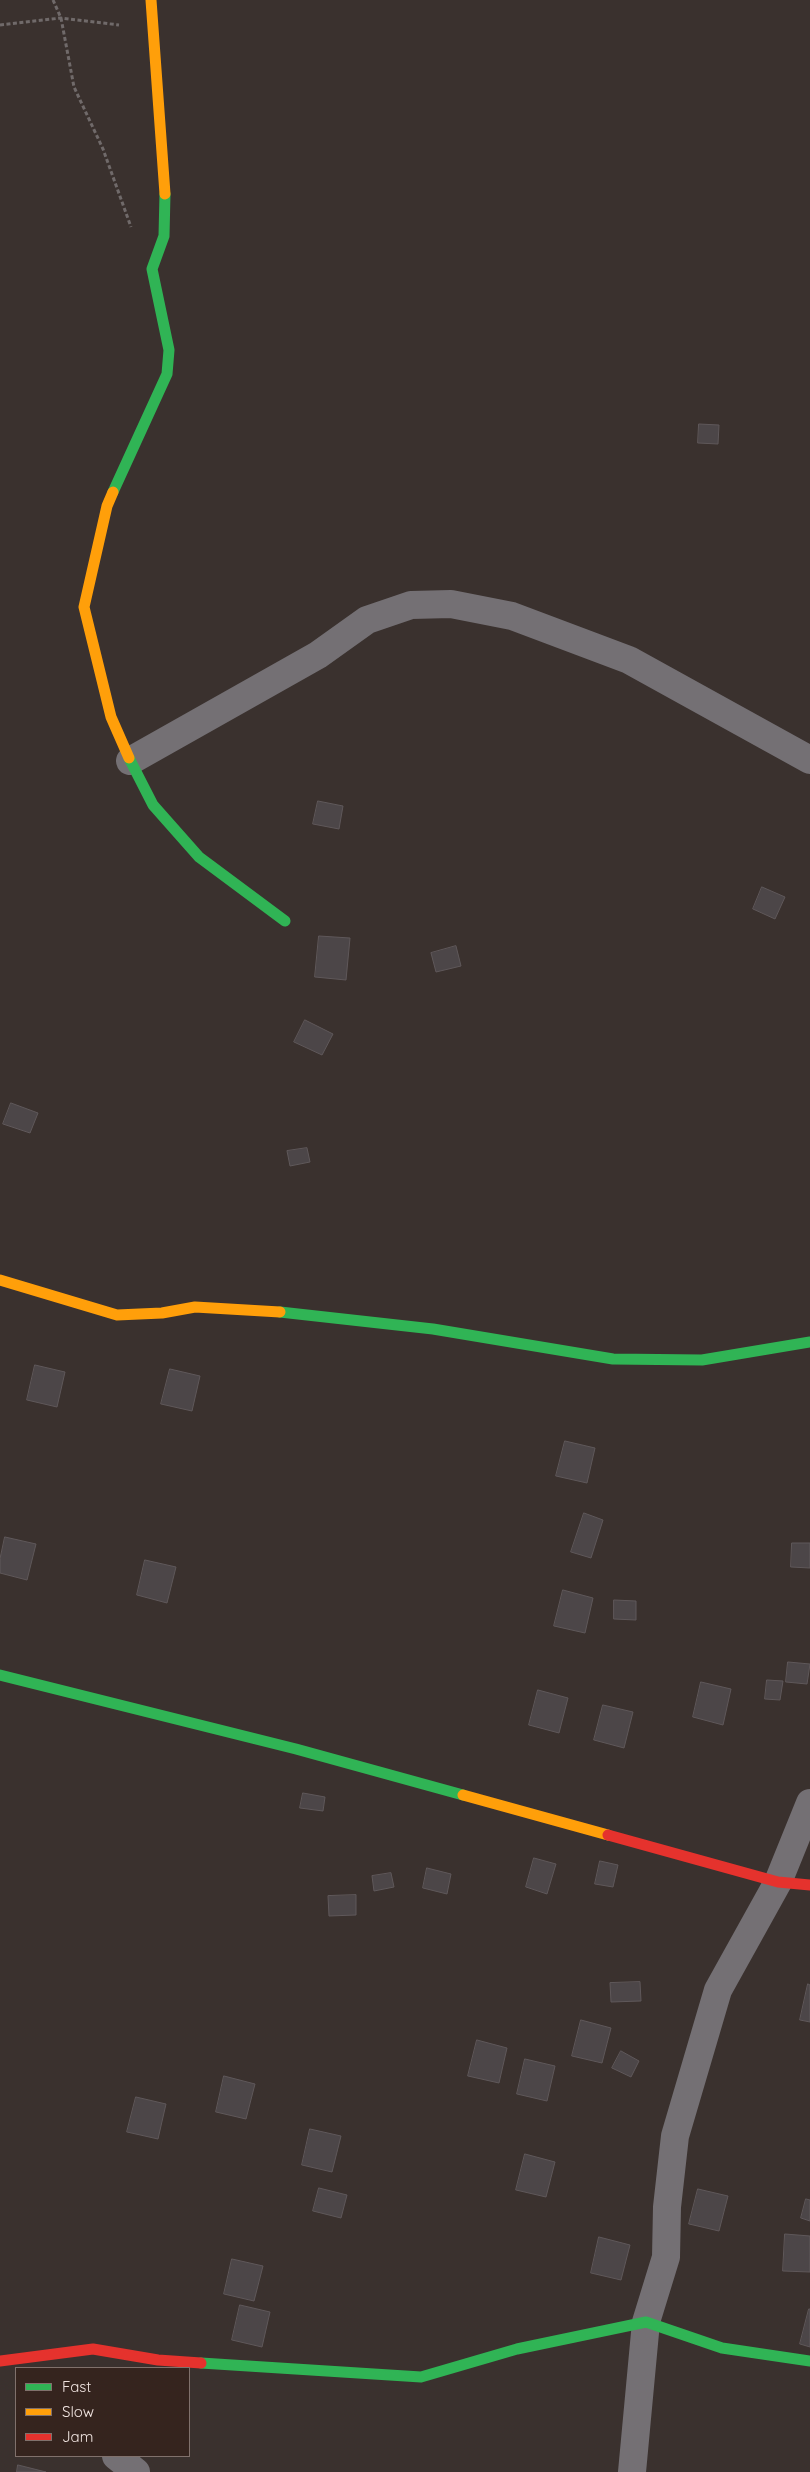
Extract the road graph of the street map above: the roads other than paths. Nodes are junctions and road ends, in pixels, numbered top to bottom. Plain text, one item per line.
1 (151, 0) edge
2 (810, 760) edge
3 (130, 761) junction
4 (285, 921) dead end
5 (0, 1280) edge
6 (810, 1342) edge
7 (0, 1675) edge
8 (810, 1802) edge
9 (778, 1882) junction
10 (810, 1885) edge
11 (646, 2322) junction
12 (810, 2361) edge
13 (6, 2365) edge
14 (117, 2457) edge
15 (136, 2472) edge
16 (632, 2472) edge

1 - 3 street
2 - 3 street
3 - 4 street
5 - 6 street
7 - 9 street
8 - 9 street
9 - 10 street
9 - 11 street
11 - 12 street
11 - 13 street
11 - 16 street
14 - 15 street

